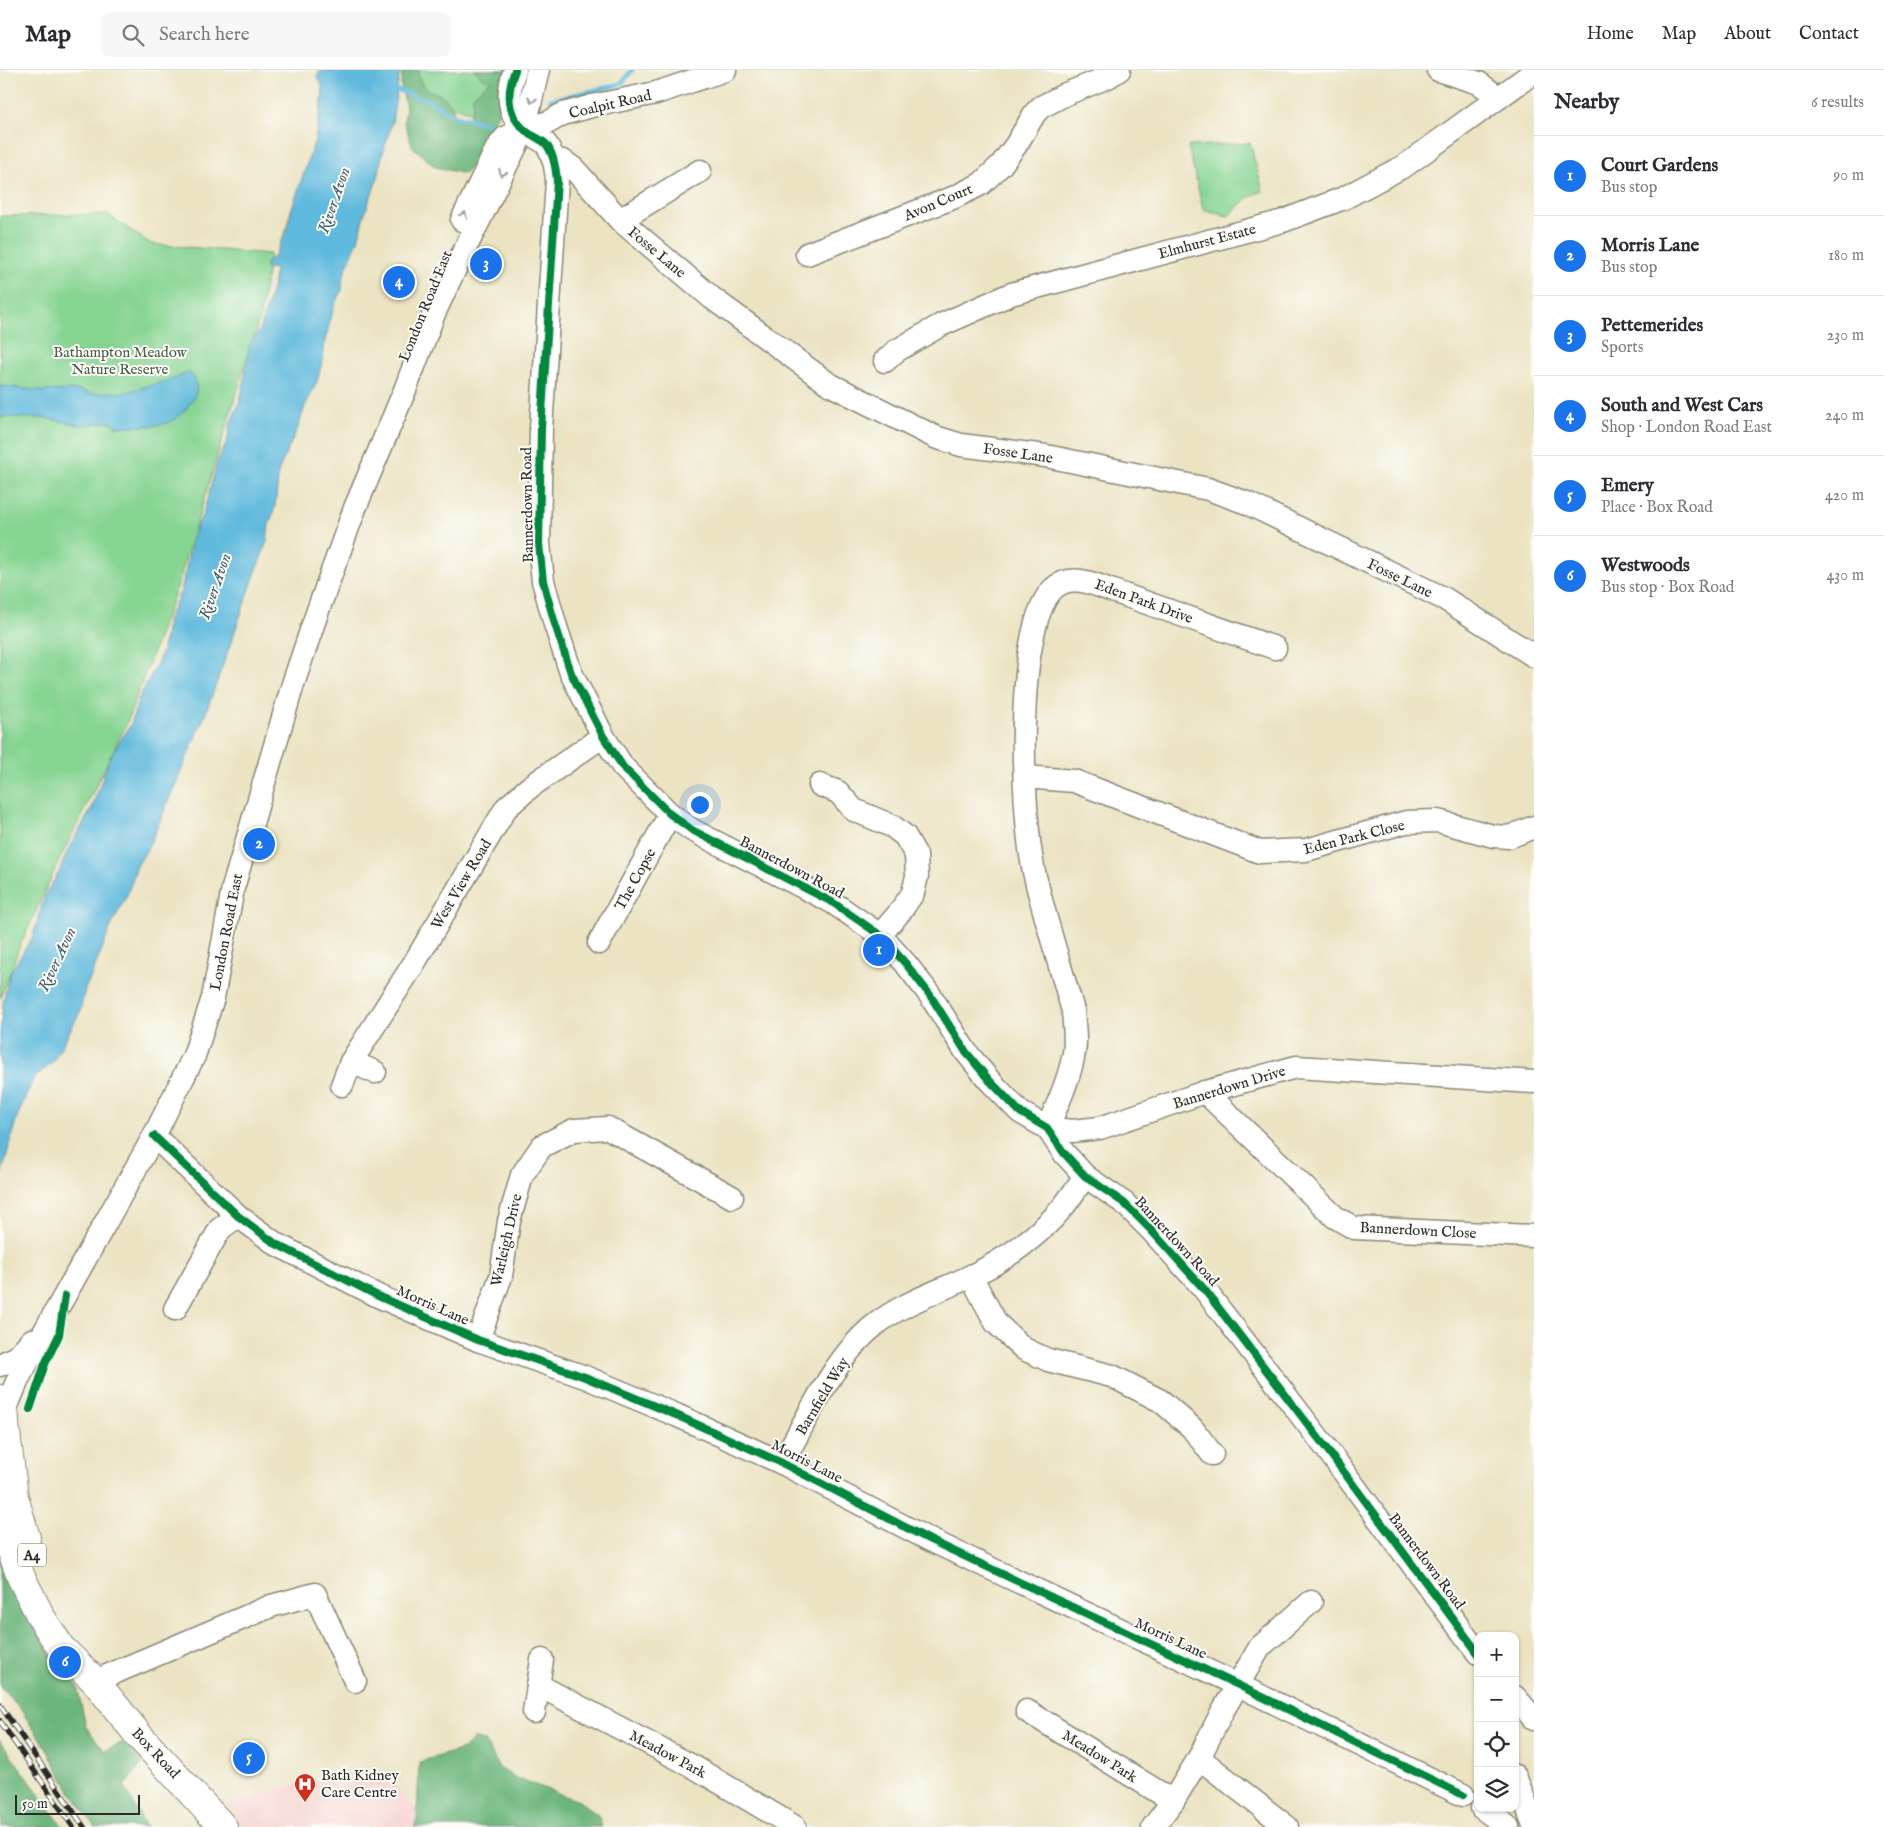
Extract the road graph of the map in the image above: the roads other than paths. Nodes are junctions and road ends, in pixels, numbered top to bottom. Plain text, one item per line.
1 (515, 70) edge
2 (538, 70) edge
3 (726, 70) edge
4 (1119, 70) edge
5 (1438, 70) edge
6 (1534, 72) edge
7 (1498, 97) junction
8 (524, 130) junction
9 (554, 159) junction
10 (700, 171) dead end
11 (620, 220) junction
12 (807, 254) dead end
13 (898, 358) dead end
14 (1275, 648) dead end
15 (1534, 656) edge
16 (603, 736) junction
17 (1024, 777) junction
18 (836, 785) dead end
19 (670, 814) junction
20 (1534, 827) edge
21 (880, 935) junction
22 (599, 943) dead end
23 (351, 1062) junction
24 (375, 1072) dead end
25 (1534, 1082) edge
26 (342, 1085) dead end
27 (1205, 1092) junction
28 (1047, 1128) junction
29 (154, 1136) junction
30 (1085, 1176) junction
31 (732, 1197) dead end
32 (238, 1216) junction
33 (1534, 1236) edge
34 (971, 1276) junction
35 (175, 1309) dead end
36 (56, 1313) junction
37 (478, 1340) junction
38 (0, 1366) edge
39 (2, 1418) edge
40 (1212, 1454) dead end
41 (782, 1463) junction
42 (0, 1513) edge
43 (1312, 1602) dead end
44 (1474, 1648) edge
45 (542, 1660) dead end
46 (92, 1679) junction
47 (355, 1681) dead end
48 (538, 1685) junction
49 (1238, 1685) junction
50 (1519, 1702) edge
51 (1027, 1711) dead end
52 (534, 1712) dead end
53 (1534, 1719) edge
54 (1199, 1758) junction
55 (1519, 1794) edge
56 (1473, 1800) edge
57 (1173, 1801) junction
58 (1487, 1812) edge
59 (1534, 1825) edge
60 (223, 1827) edge
61 (795, 1827) edge
62 (1153, 1827) edge
63 (1287, 1827) edge
64 (1508, 1827) edge

1 - 8 street
2 -> 8 street
3 - 8 street, Coalpit Road
4 - 12 street, Avon Court
5 - 7 street
6 - 7 street, Elmhurst Estate
7 - 13 street, Elmhurst Estate
8 - 9 street
8 - 29 street, London Road East
9 - 11 street, Fosse Lane
9 - 16 street, Bannerdown Road
10 - 11 street
11 - 15 street, Fosse Lane
14 - 17 street, Eden Park Drive
16 - 19 street, Bannerdown Road
16 - 23 street, West View Road
17 - 20 street, Eden Park Close
17 - 28 street, Eden Park Drive
18 - 21 street
19 - 21 street, Bannerdown Road
19 - 22 street, The Copse
21 - 28 street, Bannerdown Road
23 - 24 street
23 - 26 street, West View Road
25 - 27 street, Bannerdown Drive
27 - 28 street, Bannerdown Drive
27 - 33 street, Bannerdown Close
28 - 30 street, Bannerdown Road
29 - 32 street, Morris Lane
29 - 36 street, London Road East
30 - 34 street, Barnfield Way
30 - 44 street, Bannerdown Road
31 - 37 street, Warleigh Drive
32 - 35 street
32 - 37 street, Morris Lane
34 - 40 street
34 - 41 street, Barnfield Way
36 - 38 street, London Road East
36 - 39 street, London Road East
37 - 41 street, Morris Lane
39 - 46 highway, Box Road / A4
41 - 49 street, Morris Lane
42 - 46 highway, Box Road / A4
43 - 49 street
45 - 48 street
46 - 47 street
46 - 60 highway, Box Road / A4
48 - 52 street
48 - 61 street, Meadow Park
49 - 54 street
49 - 56 street, Morris Lane
50 - 53 street
51 - 57 street, Meadow Park
54 - 57 street
54 - 63 street
55 - 59 street
57 - 62 street
58 - 64 street

